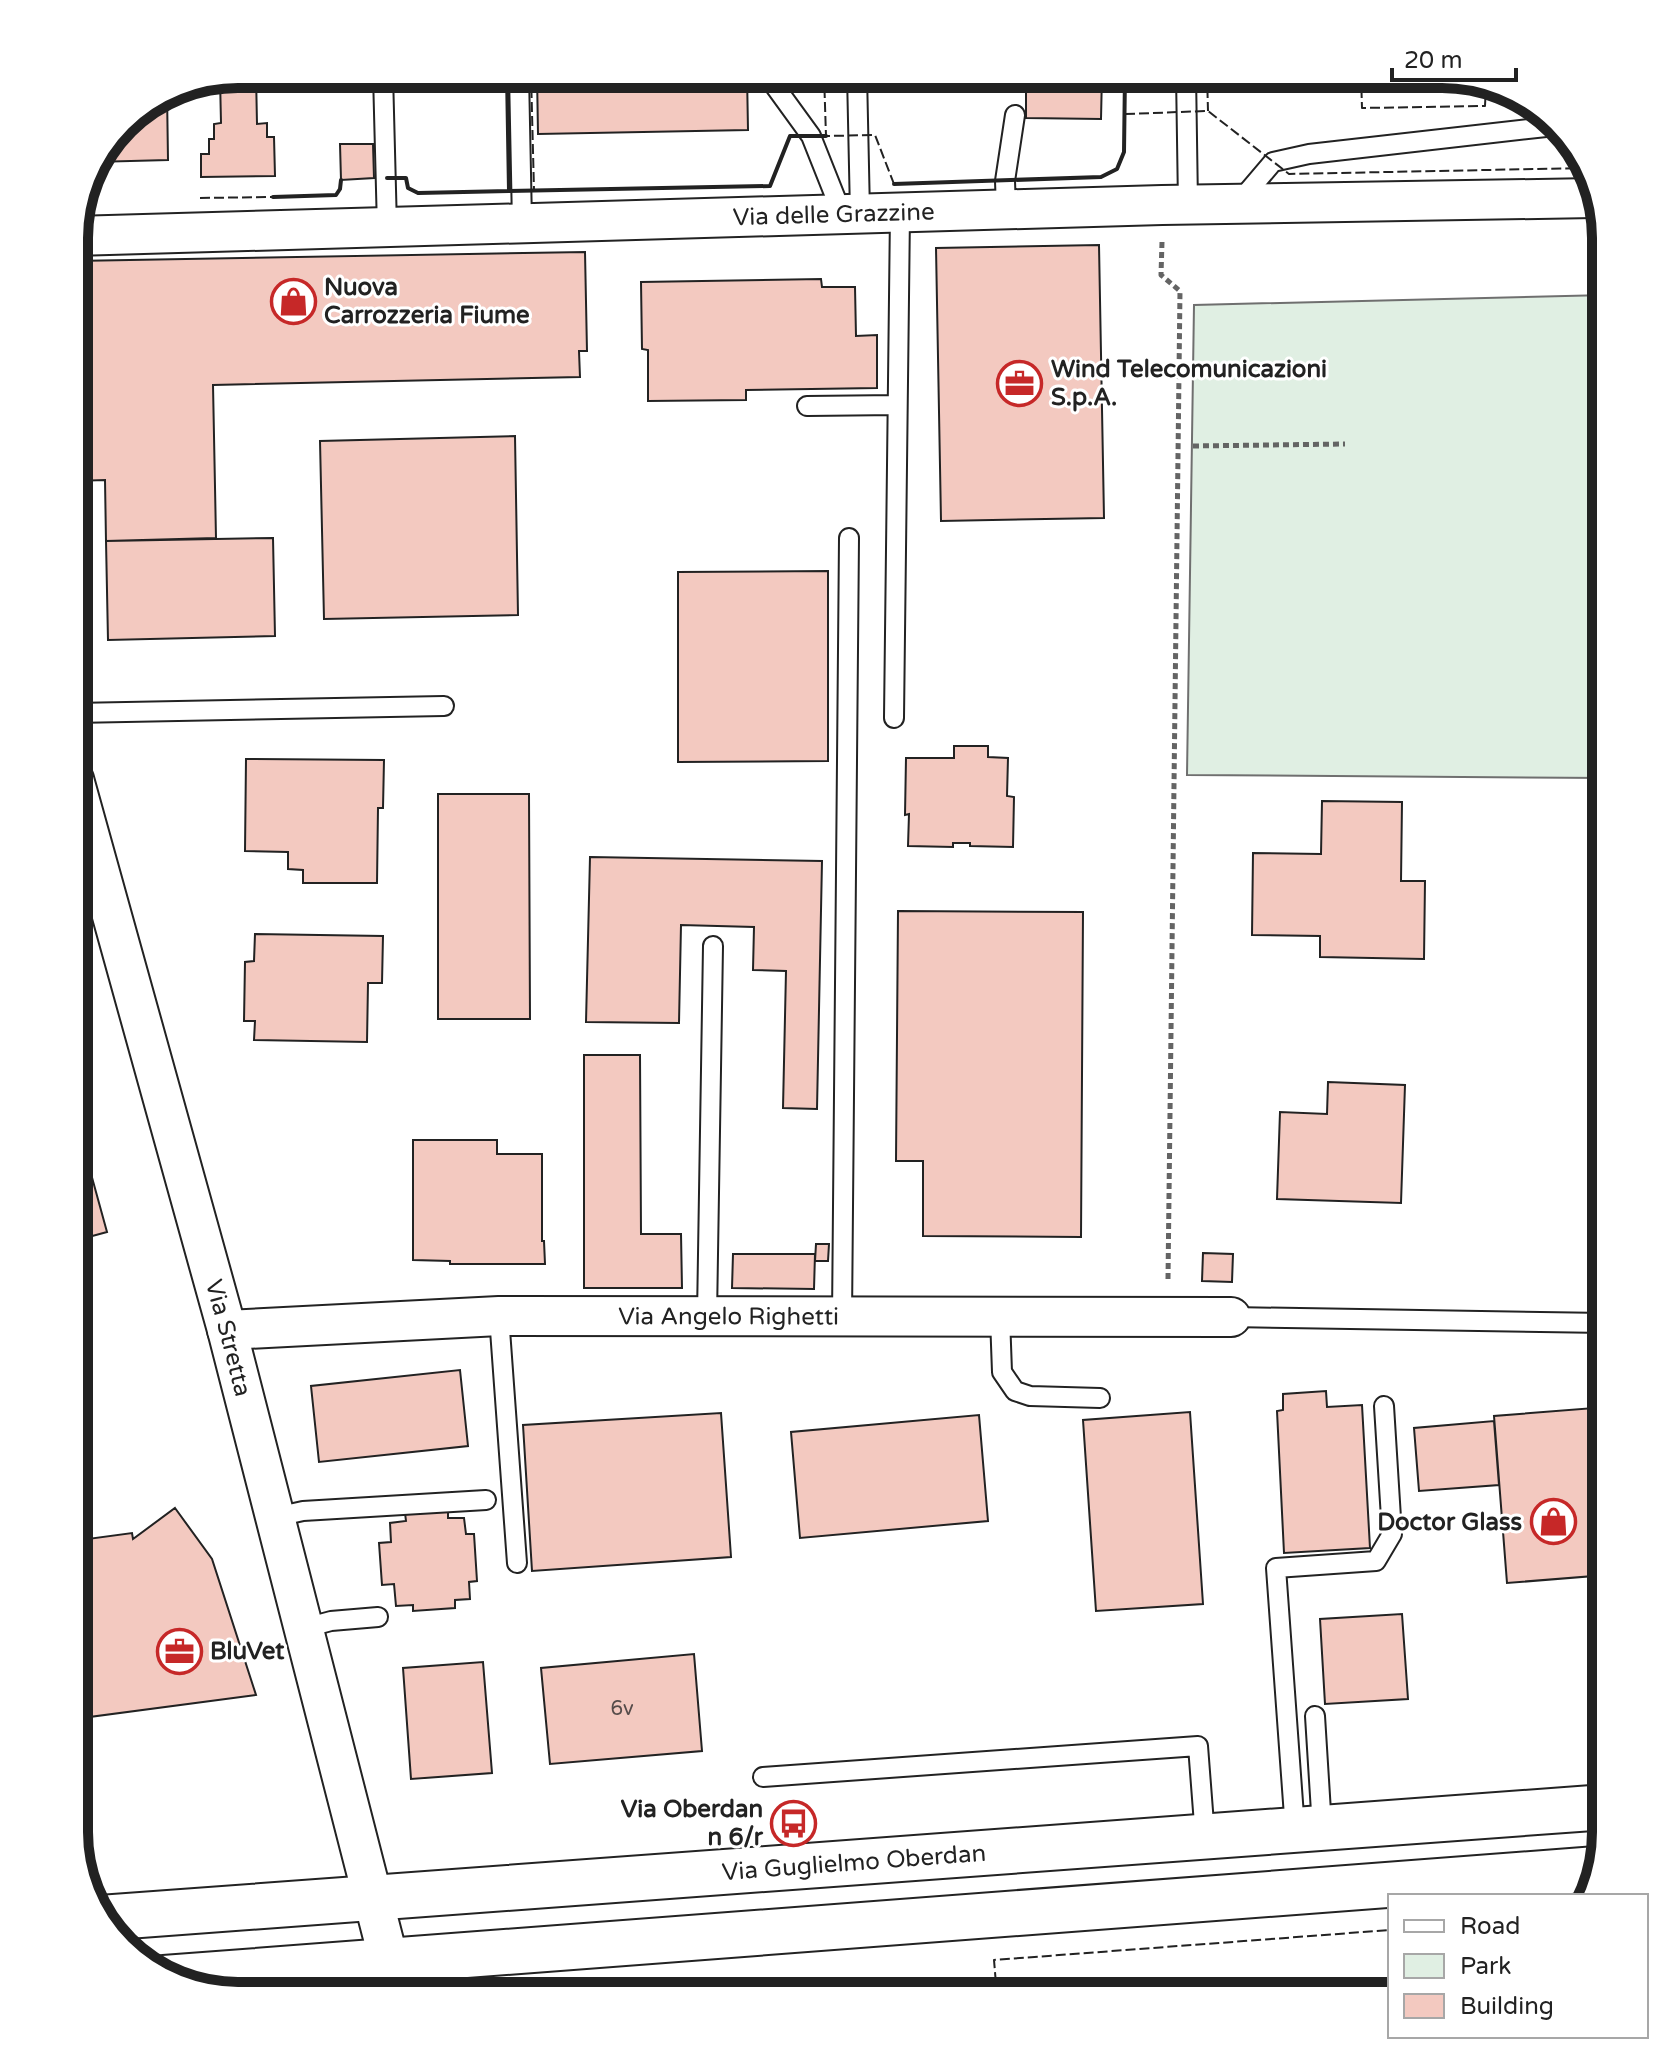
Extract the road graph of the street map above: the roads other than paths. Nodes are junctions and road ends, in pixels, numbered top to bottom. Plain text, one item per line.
1 (383, 88) edge
2 (519, 88) edge
3 (776, 88) edge
4 (856, 88) edge
5 (1185, 88) edge
6 (1015, 115) dead end
7 (1543, 127) edge
8 (1587, 198) edge
9 (1237, 204) junction
10 (1175, 205) junction
11 (1006, 209) junction
12 (900, 213) junction
13 (851, 214) junction
14 (522, 223) junction
15 (387, 228) junction
16 (88, 236) edge
17 (897, 405) junction
18 (807, 406) dead end
19 (849, 538) dead end
20 (444, 706) dead end
21 (88, 713) edge
22 (894, 718) dead end
23 (88, 829) edge
24 (713, 946) dead end
25 (499, 1316) junction
26 (707, 1316) junction
27 (1000, 1317) junction
28 (1231, 1317) joint
29 (842, 1318) junction
30 (1592, 1323) edge
31 (227, 1330) junction
32 (1100, 1398) dead end
33 (1384, 1406) dead end
34 (486, 1500) dead end
35 (276, 1517) junction
36 (517, 1563) dead end
37 (378, 1617) dead end
38 (305, 1628) junction
39 (1315, 1716) dead end
40 (763, 1777) dead end
41 (1592, 1808) edge
42 (1308, 1829) junction
43 (1205, 1837) junction
44 (1587, 1870) edge
45 (372, 1898) junction
46 (114, 1917) edge
47 (205, 1978) edge
48 (394, 1978) edge

1 - 15 lane
2 - 14 lane
3 - 13 lane
4 - 13 lane
5 - 10 lane
6 - 11 lane
7 - 9 lane
8 - 9 street, Via delle Grazzine
9 - 10 street, Via delle Grazzine
10 - 11 street, Via delle Grazzine
11 - 12 street, Via delle Grazzine
12 - 13 street, Via delle Grazzine
12 - 17 lane
13 - 14 street, Via delle Grazzine
14 - 15 street, Via delle Grazzine
15 - 16 street, Via delle Grazzine
17 - 18 lane
17 - 22 lane
19 - 29 lane
20 - 21 lane
23 - 31 street, Via Stretta
24 - 26 lane
25 - 26 street, Via Angelo Righetti
25 - 31 street, Via Angelo Righetti
25 - 36 lane
26 - 29 street, Via Angelo Righetti
27 - 28 street, Via Angelo Righetti
27 - 29 street, Via Angelo Righetti
27 - 32 lane
28 - 30 lane
31 - 35 street, Via Stretta
33 - 42 lane
34 - 35 lane
35 - 38 street, Via Stretta
37 - 38 lane
38 - 45 street, Via Stretta
39 - 42 lane
40 - 43 lane
41 - 42 main road, Via Guglielmo Oberdan
42 - 43 main road, Via Guglielmo Oberdan
43 - 45 main road, Via Guglielmo Oberdan
44 - 48 main road
45 - 46 main road, Via Guglielmo Oberdan
45 - 48 street, Via Stretta
47 - 48 main road

